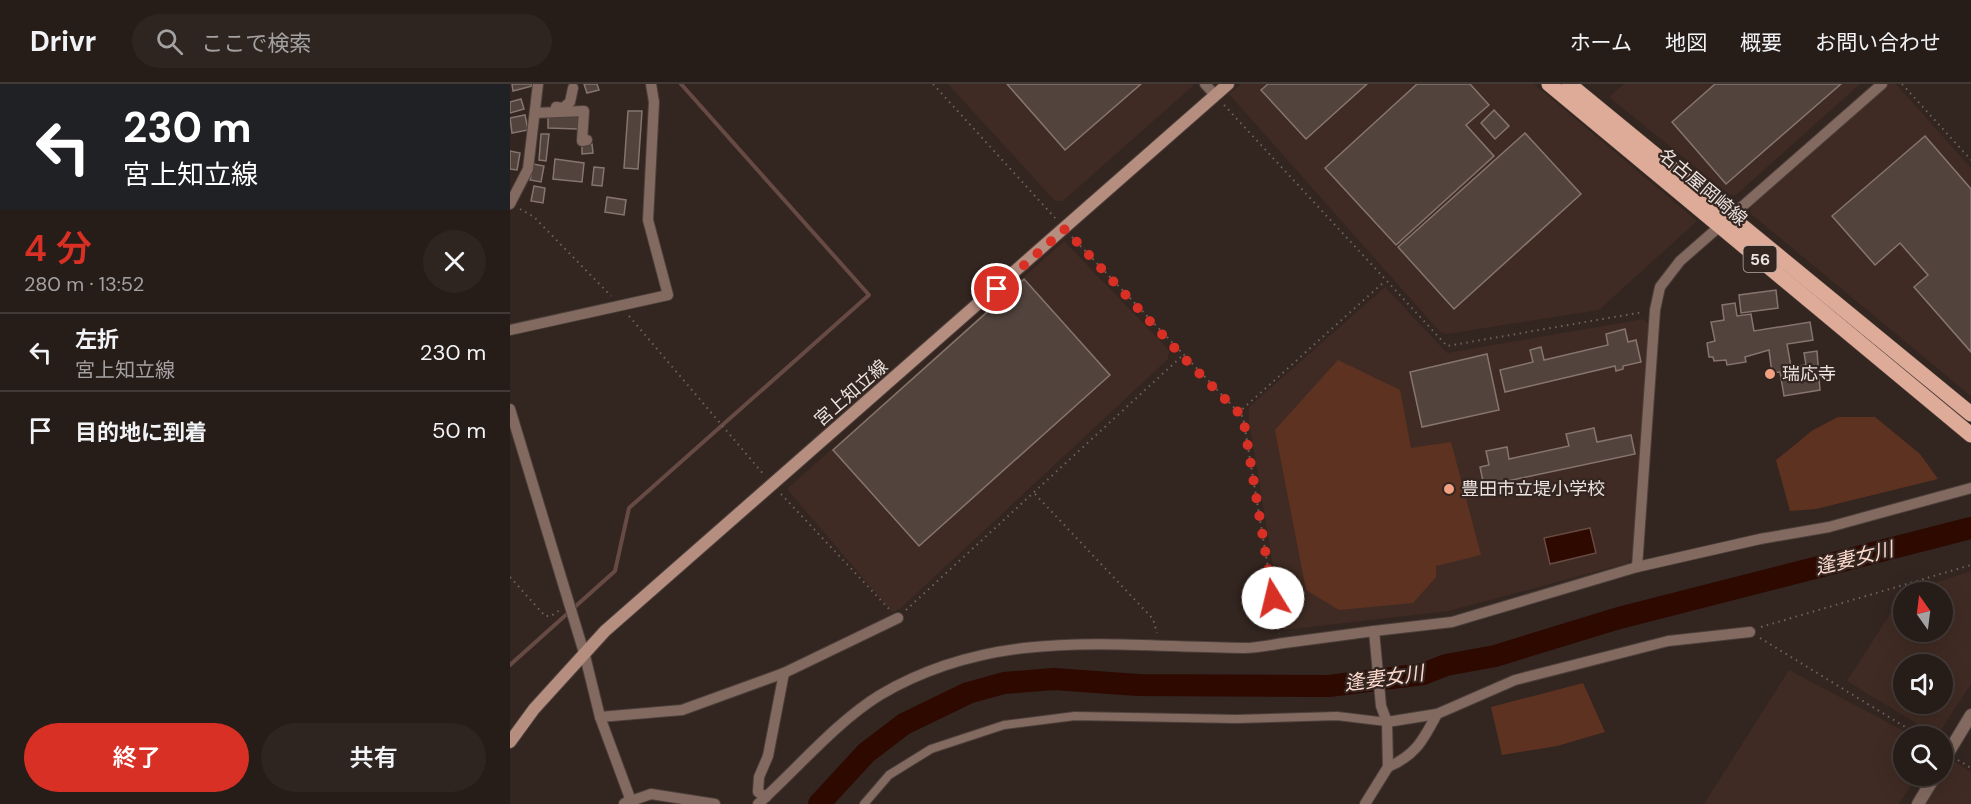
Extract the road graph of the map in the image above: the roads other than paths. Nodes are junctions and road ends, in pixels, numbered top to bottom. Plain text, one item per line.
1 (538, 84) edge
2 (651, 84) edge
3 (1205, 84) edge
4 (1228, 84) edge
5 (1549, 84) edge
6 (1569, 84) edge
7 (1882, 84) edge
8 (573, 88) dead end
9 (1215, 95) junction
10 (535, 109) junction
11 (587, 140) dead end
12 (511, 204) edge
13 (1725, 221) junction
14 (510, 330) edge
15 (510, 409) edge
16 (1971, 414) edge
17 (1971, 435) edge
18 (1971, 488) edge
19 (1637, 567) junction
20 (897, 618) road end
21 (1750, 632) road end
22 (1375, 637) junction
23 (585, 656) junction
24 (784, 673) junction
25 (1437, 714) junction
26 (1971, 715) edge
27 (600, 717) junction
28 (1387, 722) junction
29 (510, 742) edge
30 (1953, 745) edge
31 (1388, 767) junction
32 (1929, 786) edge
33 (762, 801) edge
34 (628, 803) edge
35 (715, 804) edge
36 (864, 804) edge
37 (1365, 804) edge
38 (1918, 804) edge

1 - 10 street
2 - 14 street
3 - 9 street
4 - 9 main road, 宮上知立線
5 - 13 main road, 名古屋岡崎線 / 56
6 - 13 main road, 名古屋岡崎線 / 56
7 - 13 street
8 - 10 street
9 - 23 main road, 宮上知立線
10 - 11 street
10 - 12 street
13 - 16 main road, 名古屋岡崎線 / 56
13 - 17 main road, 名古屋岡崎線 / 56
13 - 19 street
15 - 23 street
18 - 19 street
19 - 22 street
20 - 24 street
21 - 25 street
22 - 28 street
22 - 33 street
23 - 27 street
23 - 29 main road, 宮上知立線
24 - 27 street
24 - 33 street
25 - 28 street
25 - 31 street
26 - 30 street
27 - 34 street
28 - 31 street
28 - 36 street
31 - 37 street
32 - 38 street
34 - 35 street

